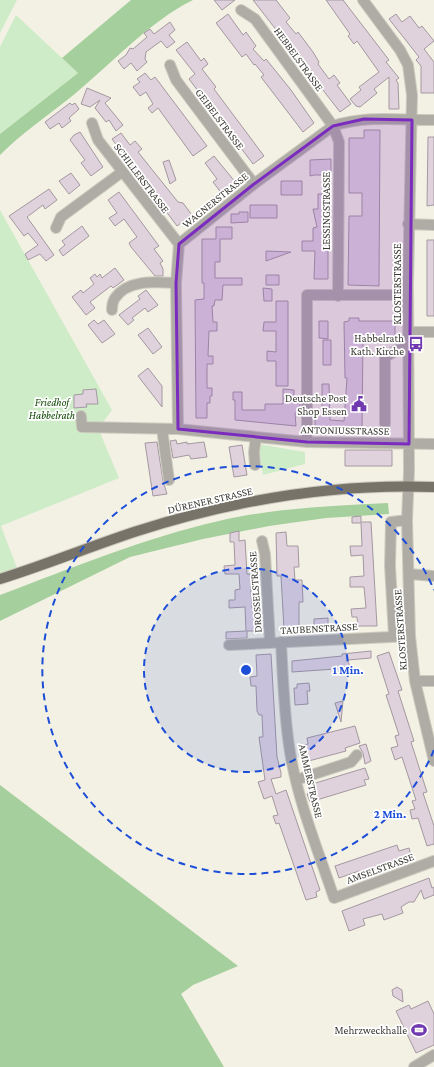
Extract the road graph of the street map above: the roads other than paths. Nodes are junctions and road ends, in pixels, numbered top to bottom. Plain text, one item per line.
1 (362, 0) edge
2 (241, 10) dead end
3 (170, 65) dead end
4 (412, 120) junction
5 (434, 120) edge
6 (92, 123) dead end
7 (334, 126) junction
8 (122, 172) junction
9 (254, 184) junction
10 (408, 224) junction
11 (434, 225) edge
12 (56, 228) dead end
13 (179, 244) junction
14 (176, 283) junction
15 (408, 295) junction
16 (338, 296) junction
17 (112, 310) dead end
18 (409, 332) junction
19 (434, 332) edge
20 (408, 348) junction
21 (81, 416) dead end
22 (384, 424) dead end
23 (162, 429) junction
24 (178, 429) junction
25 (256, 437) junction
26 (308, 442) junction
27 (409, 444) junction
28 (434, 444) edge
29 (255, 465) dead end
30 (169, 480) dead end
31 (408, 487) junction
32 (434, 487) edge
33 (407, 520) junction
34 (262, 541) dead end
35 (409, 574) junction
36 (434, 576) edge
37 (0, 579) edge
38 (394, 636) junction
39 (410, 636) junction
40 (270, 642) junction
41 (281, 642) junction
42 (229, 645) dead end
43 (415, 681) junction
44 (434, 681) edge
45 (430, 728) edge
46 (357, 755) dead end
47 (434, 761) edge
48 (296, 780) junction
49 (434, 861) edge
50 (334, 898) joint
51 (434, 1055) edge
52 (414, 1067) edge

1 - 4 street, KLOSTERSTRASSE
2 - 7 street, HEBBELSTRASSE
3 - 9 street, GEIBELSTRASSE
4 - 5 street, WAGNERSTRASSE
4 - 7 street, WAGNERSTRASSE
4 - 10 street, KLOSTERSTRASSE
6 - 8 street, SCHILLERSTRASSE
7 - 9 street, WAGNERSTRASSE
7 - 16 street, LESSINGSTRASSE
8 - 12 street
8 - 13 street, SCHILLERSTRASSE
9 - 13 street, WAGNERSTRASSE
10 - 11 street
10 - 15 street, KLOSTERSTRASSE
13 - 14 street, WAGNERSTRASSE
14 - 17 street
14 - 24 street, WAGNERSTRASSE
15 - 16 street
15 - 18 street, KLOSTERSTRASSE
16 - 26 street
18 - 19 street
18 - 20 street, KLOSTERSTRASSE
20 - 22 street
20 - 27 street, KLOSTERSTRASSE
21 - 23 street, ANTONIUSSTRASSE
23 - 24 street, ANTONIUSSTRASSE
23 - 30 street
24 - 25 street, ANTONIUSSTRASSE
25 - 26 street, ANTONIUSSTRASSE
25 - 29 street
26 - 27 street, ANTONIUSSTRASSE
27 - 28 street, ANTONIUSSTRASSE
27 - 31 street, KLOSTERSTRASSE
31 - 32 main road, DÜRENER STRASSE
31 - 33 street, KLOSTERSTRASSE
31 - 37 main road, DÜRENER STRASSE
33 - 35 street, KLOSTERSTRASSE
33 - 38 street, KLOSTERSTRASSE
34 - 40 street, DROSSELSTRASSE
35 - 36 street
35 - 39 street, KLOSTERSTRASSE
38 - 39 street, TAUBENSTRASSE
38 - 41 street, TAUBENSTRASSE
39 - 43 street, KLOSTERSTRASSE
40 - 41 street, TAUBENSTRASSE
40 - 42 street, TAUBENSTRASSE
41 - 48 street, AMMERSTRASSE
43 - 44 street
43 - 45 street, KLOSTERSTRASSE
45 - 47 street, KLOSTERSTRASSE
46 - 48 street
48 - 50 street, AMMERSTRASSE
49 - 50 street, AMSELSTRASSE
51 - 52 street

